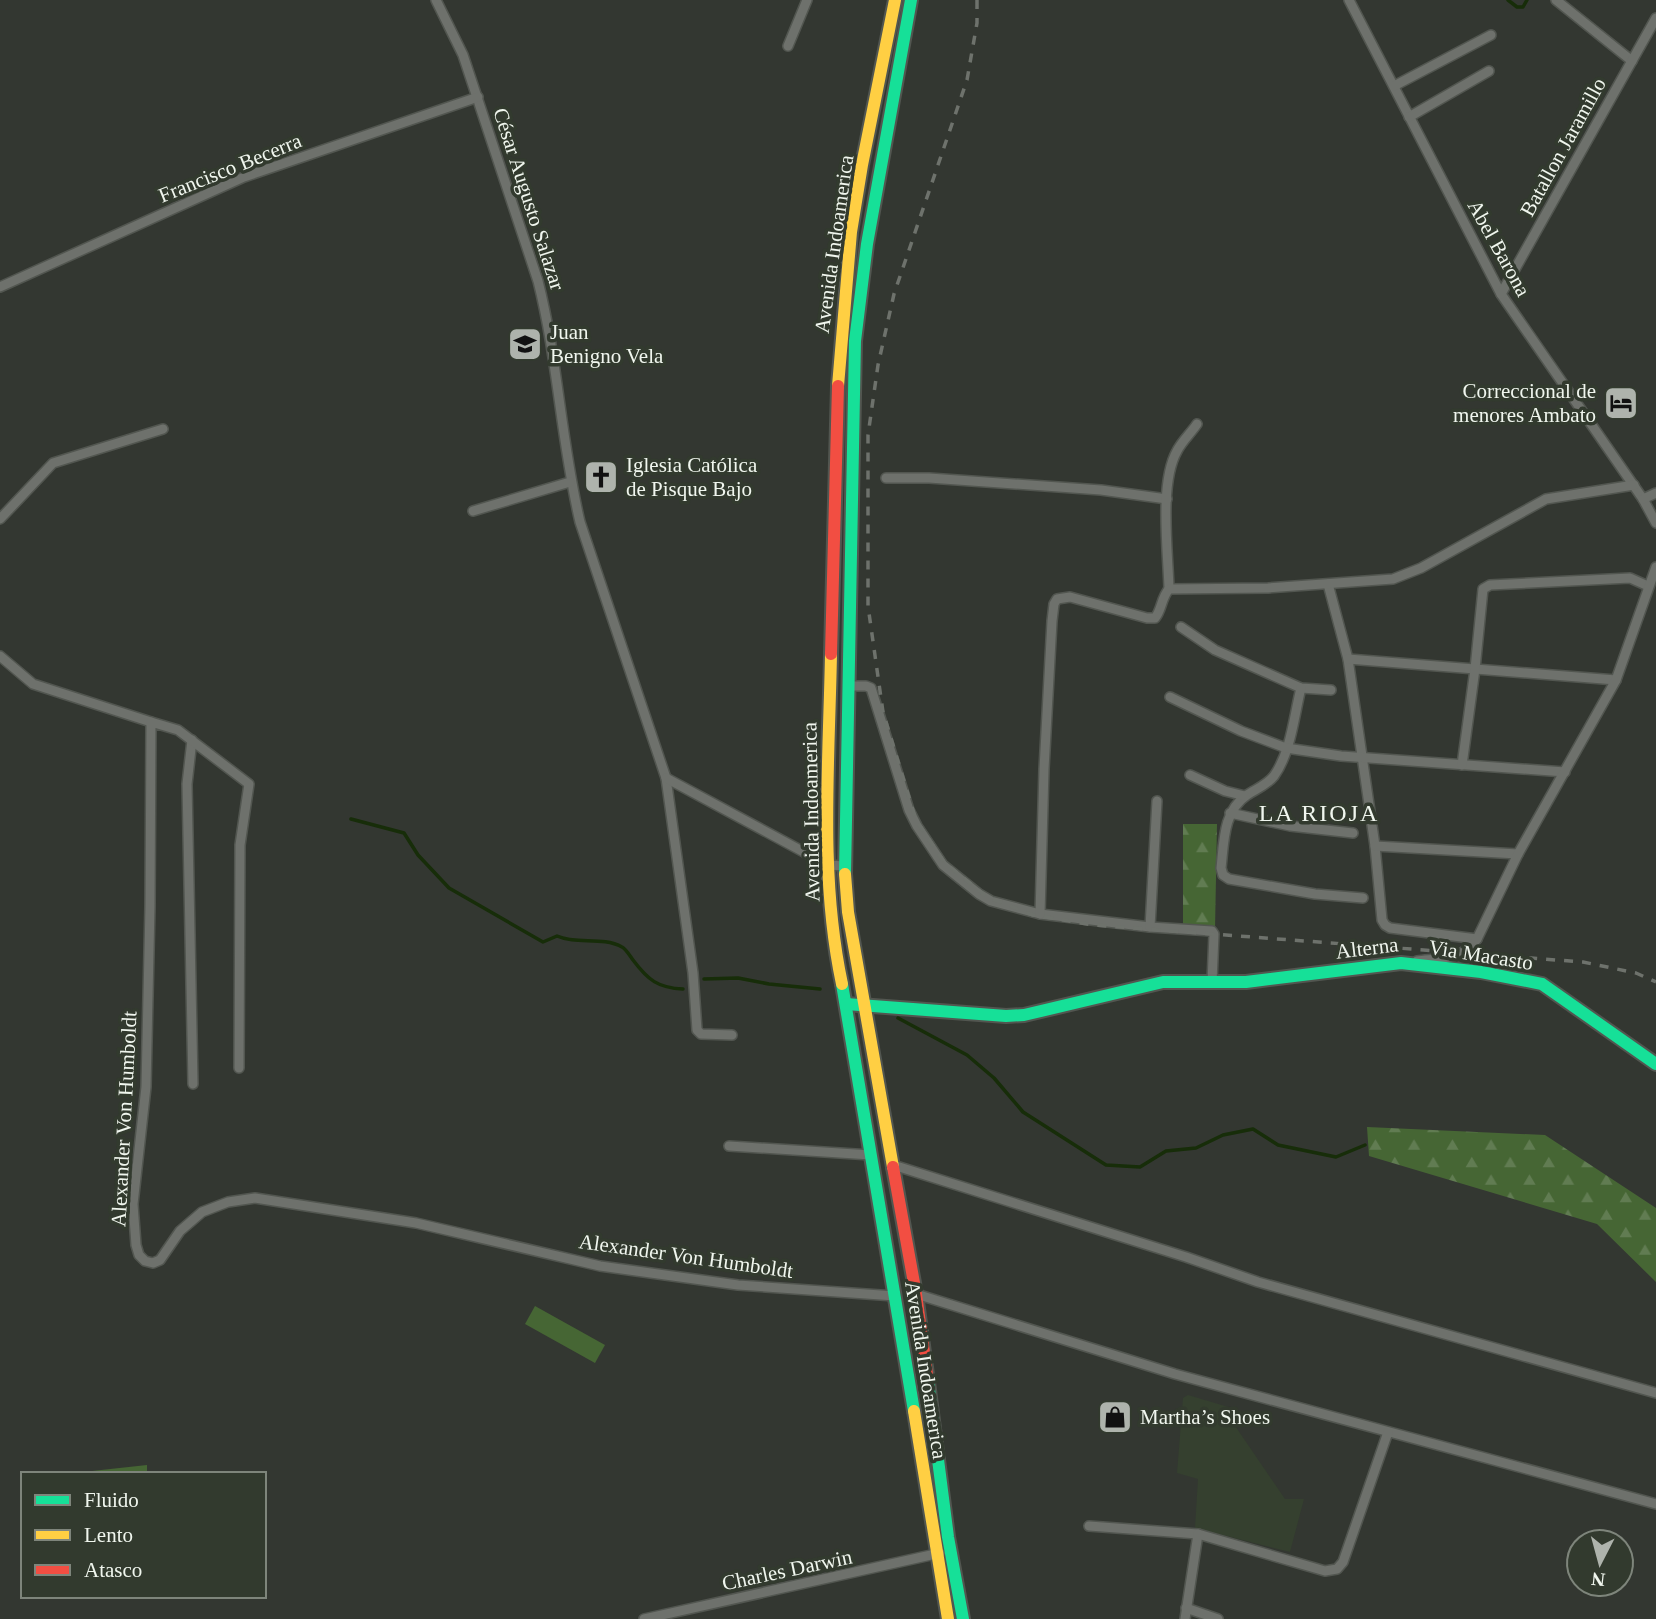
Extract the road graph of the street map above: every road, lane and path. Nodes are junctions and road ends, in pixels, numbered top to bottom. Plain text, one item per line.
1 (436, 0) edge
2 (807, 0) edge
3 (895, 0) edge
4 (911, 0) edge
5 (1349, 0) edge
6 (1556, 0) edge
7 (1656, 18) edge
8 (1491, 35) dead end
9 (1651, 36) edge
10 (788, 46) dead end
11 (1632, 61) junction
12 (1489, 71) dead end
13 (1394, 86) junction
14 (478, 97) junction
15 (1409, 117) junction
16 (0, 287) edge
17 (1501, 294) junction
18 (1198, 424) dead end
19 (163, 429) dead end
20 (886, 478) dead end
21 (570, 482) junction
22 (1634, 485) junction
23 (1656, 493) edge
24 (1167, 499) junction
25 (1643, 499) junction
26 (473, 511) dead end
27 (0, 519) edge
28 (1656, 523) edge
29 (1656, 567) edge
30 (1328, 584) junction
31 (1648, 586) junction
32 (1169, 589) junction
33 (1181, 627) dead end
34 (0, 656) edge
35 (1348, 659) junction
36 (1475, 669) junction
37 (1616, 680) junction
38 (849, 686) junction
39 (1301, 688) junction
40 (1331, 690) dead end
41 (1170, 697) dead end
42 (151, 722) junction
43 (192, 740) junction
44 (1286, 748) junction
45 (1362, 757) junction
46 (1462, 765) junction
47 (1565, 772) junction
48 (828, 773) junction
49 (846, 774) junction
50 (1190, 775) dead end
51 (666, 778) junction
52 (1245, 796) junction
53 (1157, 801) dead end
54 (1230, 813) junction
55 (1353, 833) dead end
56 (1375, 846) junction
57 (1518, 854) junction
58 (828, 865) junction
59 (845, 866) junction
60 (1363, 898) dead end
61 (1040, 914) junction
62 (1150, 927) junction
63 (1477, 939) junction
64 (1401, 963) junction
65 (1212, 982) junction
66 (846, 1004) junction
67 (865, 1004) junction
68 (732, 1035) dead end
69 (1656, 1064) edge
70 (239, 1068) dead end
71 (192, 1084) dead end
72 (729, 1146) dead end
73 (871, 1155) junction
74 (893, 1165) junction
75 (916, 1294) junction
76 (895, 1296) junction
77 (1656, 1393) edge
78 (1388, 1432) junction
79 (1656, 1504) edge
80 (1089, 1527) dead end
81 (1198, 1534) junction
82 (940, 1548) junction
83 (1186, 1608) junction
84 (644, 1619) edge
85 (948, 1619) edge
86 (963, 1619) edge
87 (1185, 1619) edge
88 (1218, 1619) edge

1 - 14 street, César Augusto Salazar
2 - 10 street
3 - 48 main road, Avenida Indoamerica
4 - 38 main road, Avenida Indoamerica
5 - 13 street, Abel Barona
6 - 11 street
7 - 9 street, Batallon Jaramillo
8 - 13 street
9 - 11 street, Batallon Jaramillo
11 - 17 street, Batallon Jaramillo
12 - 15 street
13 - 15 street, Abel Barona
14 - 16 street, Francisco Becerra
14 - 21 street, César Augusto Salazar
15 - 17 street, Abel Barona
17 - 22 street, Abel Barona
18 - 24 street
19 - 27 street
20 - 24 street
21 - 26 street
21 - 51 street, César Augusto Salazar
22 - 25 street, Abel Barona
22 - 30 street
23 - 25 street
24 - 32 street
25 - 28 street, Abel Barona
29 - 31 street
30 - 32 street
30 - 35 street
31 - 36 street
31 - 37 street
32 - 61 street
33 - 39 street
34 - 42 street
35 - 36 street
35 - 45 street
36 - 37 street
36 - 46 street
37 - 47 street
38 - 49 main road, Avenida Indoamerica
38 - 61 street
39 - 40 street
39 - 44 street
41 - 44 street
42 - 43 street
42 - 76 street, Alexander Von Humboldt
43 - 70 street
43 - 71 street
44 - 45 street
44 - 52 street
45 - 46 street
45 - 56 street
46 - 47 street
47 - 57 street
48 - 49 main road
48 - 58 main road, Avenida Indoamerica
49 - 59 main road, Avenida Indoamerica
50 - 52 street
51 - 58 street
51 - 68 street, César Augusto Salazar
52 - 54 street
53 - 62 street
54 - 55 street
54 - 60 street
56 - 57 street
56 - 63 street
57 - 63 street
58 - 59 street
58 - 66 main road, Avenida Indoamerica
59 - 67 main road, Avenida Indoamerica
61 - 62 street
62 - 65 street
63 - 64 street, Alterna
64 - 65 main road, Alterna
64 - 69 main road, Via Macasto
65 - 67 main road, Alterna
66 - 67 main road, Alterna
66 - 73 main road, Avenida Indoamerica
67 - 74 main road, Avenida Indoamerica
72 - 73 street
73 - 76 main road, Avenida Indoamerica
74 - 75 main road, Avenida Indoamerica
74 - 77 street
75 - 78 street
75 - 82 main road, Avenida Indoamerica
76 - 82 main road, Avenida Indoamerica
78 - 79 street
78 - 81 street
80 - 81 street
81 - 83 street
82 - 84 street, Charles Darwin
82 - 85 main road, Avenida Indoamerica
82 - 86 main road, Avenida Indoamerica
83 - 87 street
83 - 88 street

